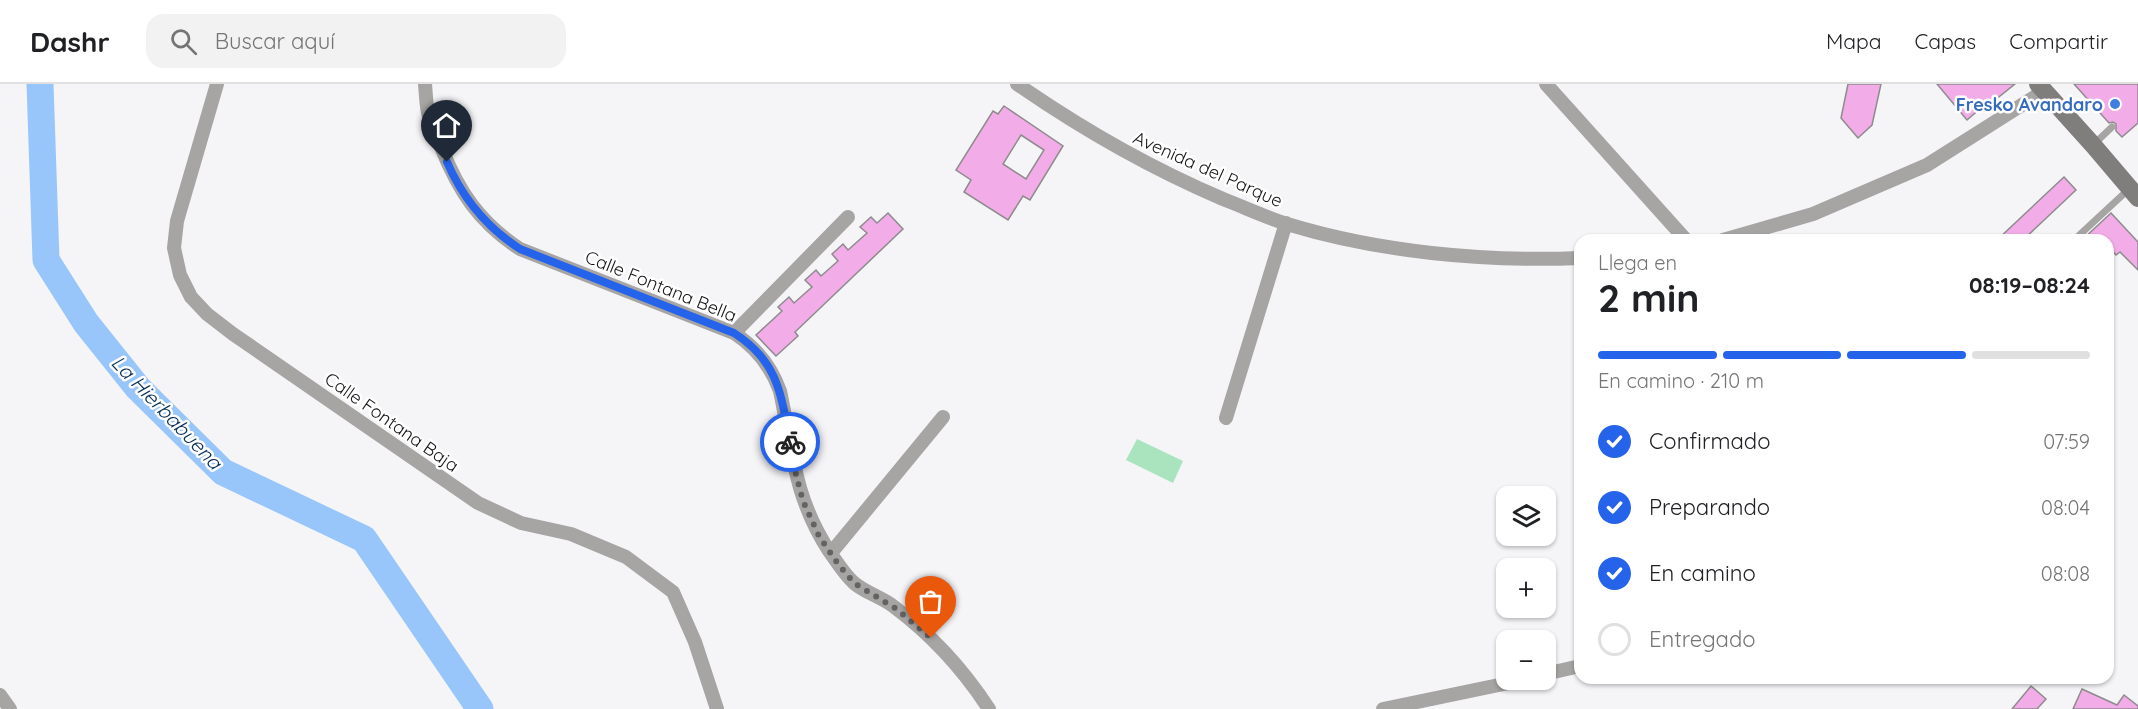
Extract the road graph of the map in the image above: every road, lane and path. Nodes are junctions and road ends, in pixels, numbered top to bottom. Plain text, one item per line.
1 (217, 84) edge
2 (425, 84) edge
3 (1017, 84) edge
4 (1546, 84) edge
5 (2041, 87) edge
6 (2112, 127) dead end
7 (2093, 145) junction
8 (2134, 194) edge
9 (848, 217) dead end
10 (1286, 223) junction
11 (1681, 234) edge
12 (1744, 234) edge
13 (2082, 234) edge
14 (1574, 258) edge
15 (734, 333) junction
16 (943, 417) dead end
17 (1226, 417) dead end
18 (831, 553) junction
19 (1574, 667) edge
20 (1556, 671) edge
21 (1496, 686) edge
22 (0, 695) edge
23 (10, 709) edge
24 (717, 709) edge
25 (989, 709) edge
26 (1383, 709) edge

1 - 24 street, Calle Fontana Baja
2 - 15 street, Calle Fontana Bella
3 - 10 street, Avenida del Parque
4 - 11 street
5 - 7 street
5 - 12 street
6 - 7 lane
7 - 8 street
8 - 13 lane
9 - 15 street
10 - 14 street, Avenida del Parque
10 - 17 street
15 - 18 street, Calle Fontana Bella
16 - 18 street
18 - 25 street, Calle Fontana Bella
19 - 20 street
21 - 26 street
22 - 23 street

